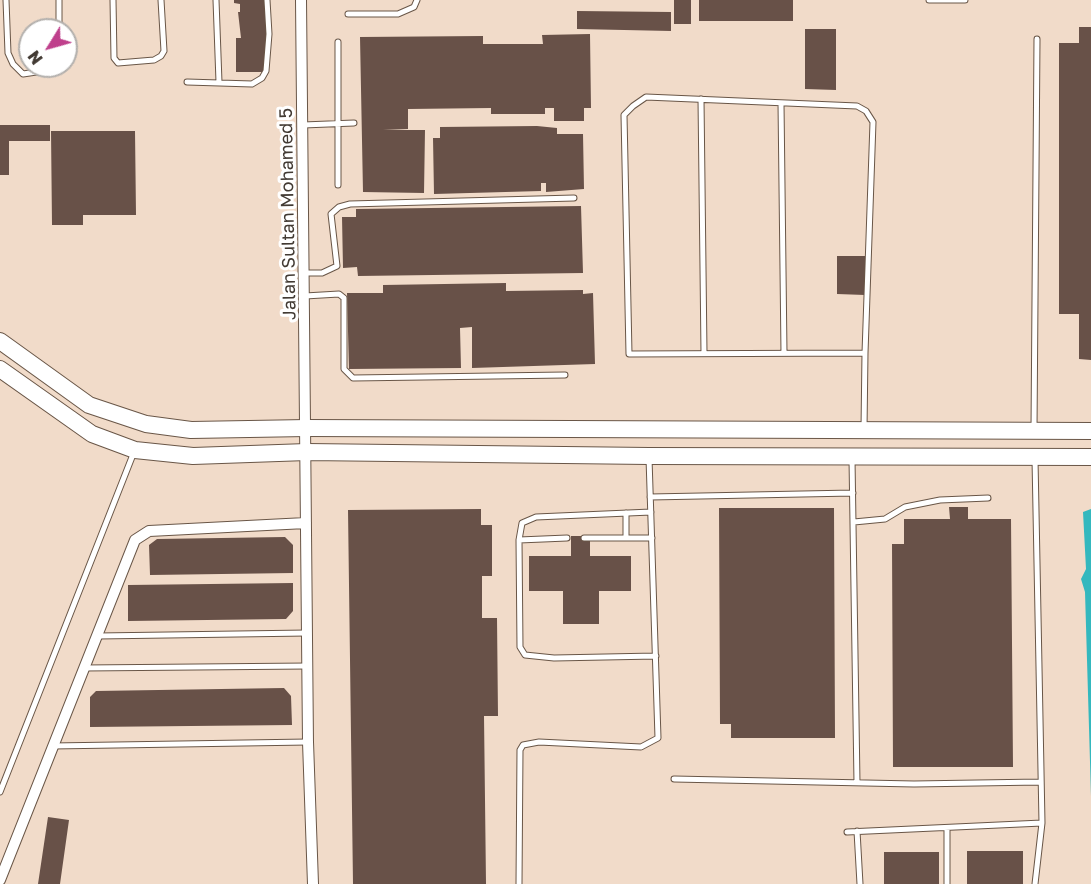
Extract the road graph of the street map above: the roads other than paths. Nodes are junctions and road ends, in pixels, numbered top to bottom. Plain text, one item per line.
1 (6, 0) edge
2 (59, 0) edge
3 (113, 0) edge
4 (161, 0) edge
5 (216, 0) edge
6 (267, 0) edge
7 (301, 0) edge
8 (417, 0) edge
9 (929, 0) edge
10 (965, 0) edge
11 (348, 14) dead end
12 (59, 18) edge
13 (1037, 39) dead end
14 (338, 42) dead end
15 (18, 69) edge
16 (188, 82) dead end
17 (219, 82) junction
18 (701, 99) junction
19 (781, 103) junction
20 (354, 123) dead end
21 (337, 124) junction
22 (303, 125) junction
23 (338, 185) dead end
24 (574, 198) dead end
25 (304, 273) junction
26 (305, 296) junction
27 (0, 341) edge
28 (704, 353) junction
29 (784, 353) junction
30 (865, 353) junction
31 (0, 369) edge
32 (565, 375) dead end
33 (307, 428) junction
34 (864, 430) junction
35 (1034, 431) junction
36 (1091, 431) edge
37 (135, 450) junction
38 (307, 452) junction
39 (649, 456) junction
40 (852, 457) junction
41 (1091, 457) edge
42 (1035, 458) junction
43 (853, 493) junction
44 (650, 497) junction
45 (988, 498) dead end
46 (651, 512) junction
47 (626, 513) junction
48 (854, 522) junction
49 (306, 523) junction
50 (567, 538) dead end
51 (584, 538) dead end
52 (626, 538) junction
53 (652, 538) junction
54 (519, 540) junction
55 (309, 633) junction
56 (97, 636) junction
57 (656, 656) junction
58 (308, 666) junction
59 (84, 668) junction
60 (308, 742) junction
61 (52, 746) junction
62 (674, 779) dead end
63 (1040, 782) junction
64 (857, 783) junction
65 (0, 792) edge
66 (1042, 823) junction
67 (947, 829) junction
68 (847, 831) dead end
69 (857, 831) junction
70 (0, 880) edge
71 (313, 884) edge
72 (519, 884) edge
73 (860, 884) edge
74 (947, 884) edge
75 (1035, 884) edge

1 - 15 lane
2 - 12 lane
3 - 4 lane
5 - 17 lane
6 - 17 lane
7 - 22 street, Jalan Sultan Mohamed 5
8 - 11 lane
9 - 10 lane
13 - 35 lane
14 - 21 lane
16 - 17 lane
18 - 19 lane
18 - 28 lane
18 - 28 lane
19 - 29 lane
19 - 30 lane
20 - 21 lane
21 - 22 lane
21 - 23 lane
22 - 25 street, Jalan Sultan Mohamed 5
24 - 25 lane
25 - 26 street, Jalan Sultan Mohamed 5
26 - 32 lane
26 - 33 street, Jalan Sultan Mohamed 5
27 - 33 street
28 - 29 lane
29 - 30 lane
30 - 34 lane
31 - 37 street
33 - 34 street
33 - 38 street, Jalan Sultan Mohamed 5
34 - 35 street
35 - 36 street
37 - 38 street
37 - 65 lane
38 - 39 street
38 - 49 street, Jalan Sultan Mohamed 5
39 - 40 street
39 - 44 lane
40 - 42 street
40 - 43 lane
41 - 42 street
42 - 63 lane
43 - 44 lane
43 - 48 lane
44 - 46 lane
45 - 48 lane
46 - 47 lane
46 - 53 lane
47 - 52 lane
47 - 54 lane
48 - 64 lane
49 - 55 street, Jalan Sultan Mohamed 5
49 - 56 street
50 - 54 lane
51 - 52 lane
52 - 53 lane
53 - 57 lane
54 - 57 lane
55 - 56 lane
55 - 58 street, Jalan Sultan Mohamed 5
56 - 59 street
57 - 72 lane
58 - 59 lane
58 - 60 street, Jalan Sultan Mohamed 5
59 - 61 street
60 - 61 lane
60 - 71 street, Jalan Sultan Mohamed 5
61 - 70 street
62 - 64 lane
63 - 64 lane
63 - 66 lane
66 - 67 lane
66 - 75 lane
67 - 69 lane
67 - 74 lane
68 - 69 lane
69 - 73 lane

